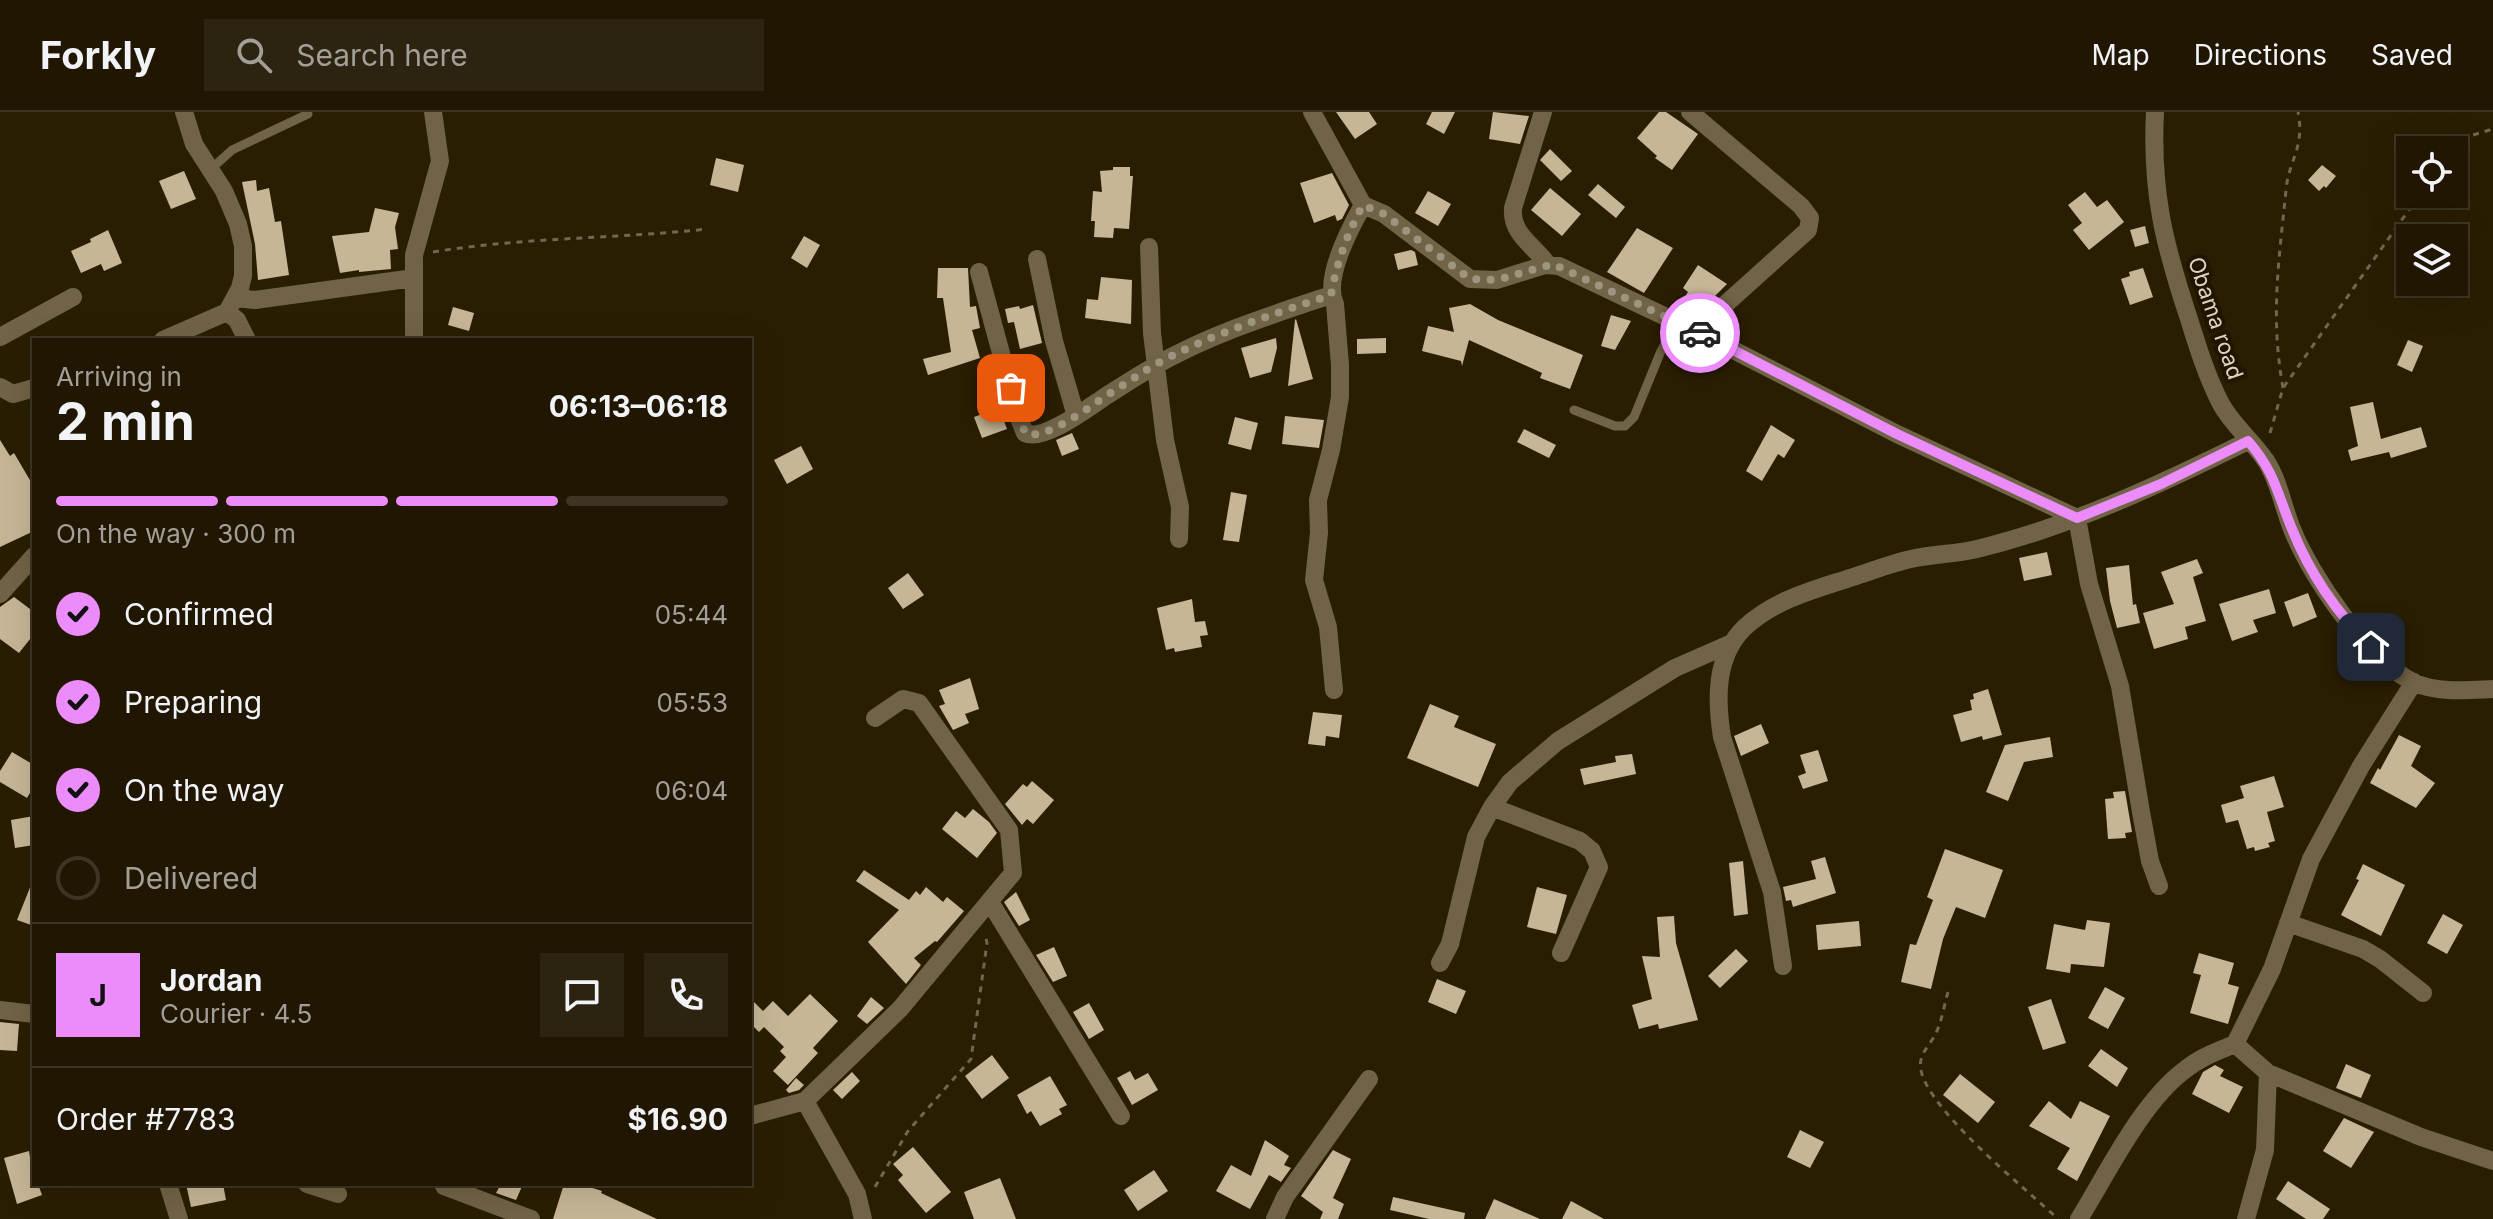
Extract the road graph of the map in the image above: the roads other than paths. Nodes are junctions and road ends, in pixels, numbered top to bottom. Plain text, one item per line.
1 (184, 112) edge
2 (433, 112) edge
3 (1312, 112) edge
4 (1543, 112) edge
5 (1690, 112) edge
6 (2155, 112) edge
7 (308, 114) dead end
8 (211, 169) junction
9 (1363, 205) junction
10 (1149, 247) dead end
11 (1037, 259) dead end
12 (1548, 265) junction
13 (979, 272) dead end
14 (414, 278) junction
15 (1331, 295) junction
16 (73, 297) dead end
17 (231, 305) junction
18 (1677, 323) junction
19 (1706, 336) junction
20 (0, 337) edge
21 (167, 338) edge
22 (246, 338) edge
23 (414, 338) edge
24 (1155, 365) junction
25 (0, 387) edge
26 (32, 389) edge
27 (1574, 410) dead end
28 (1076, 416) junction
29 (2248, 441) junction
30 (2077, 518) junction
31 (1179, 539) dead end
32 (32, 558) edge
33 (0, 594) edge
34 (1732, 643) junction
35 (2414, 682) junction
36 (2493, 689) edge
37 (1334, 690) dead end
38 (875, 718) dead end
39 (1492, 807) junction
40 (2159, 886) dead end
41 (985, 908) junction
42 (2288, 923) junction
43 (1561, 953) dead end
44 (1440, 963) dead end
45 (1783, 966) dead end
46 (2423, 993) dead end
47 (0, 1010) edge
48 (32, 1014) edge
49 (2235, 1044) junction
50 (2268, 1073) junction
51 (1369, 1079) dead end
52 (805, 1101) junction
53 (752, 1115) edge
54 (1121, 1116) dead end
55 (2493, 1161) edge
56 (169, 1186) edge
57 (313, 1186) edge
58 (444, 1186) dead end
59 (338, 1194) dead end
60 (862, 1218) edge
61 (179, 1219) edge
62 (531, 1219) edge
63 (1275, 1219) edge
64 (2079, 1219) edge
65 (2246, 1219) edge

1 - 8 street
2 - 14 street
3 - 9 street
4 - 12 street
5 - 19 street
6 - 29 street, Obama road
7 - 8 lane
8 - 17 street
9 - 12 street
9 - 15 street
10 - 24 street
11 - 28 street
12 - 18 street
13 - 28 street
14 - 17 street
14 - 23 street
15 - 24 street
15 - 37 street
16 - 20 street
17 - 21 street
17 - 22 street
18 - 19 street
18 - 27 lane
19 - 30 street
24 - 28 street
24 - 31 street
25 - 26 street
29 - 30 street
29 - 35 street, Obama road
30 - 34 street
30 - 40 street
32 - 33 street
34 - 39 street
34 - 45 street
35 - 36 street, Obama road
35 - 42 street
38 - 41 street
39 - 43 street
39 - 44 street
41 - 52 street
41 - 54 street
42 - 46 street
42 - 49 street
47 - 48 street
49 - 50 street
49 - 64 street
50 - 55 street
50 - 65 street
51 - 63 street
52 - 53 street
52 - 60 street
56 - 61 street
57 - 59 street
58 - 62 street

